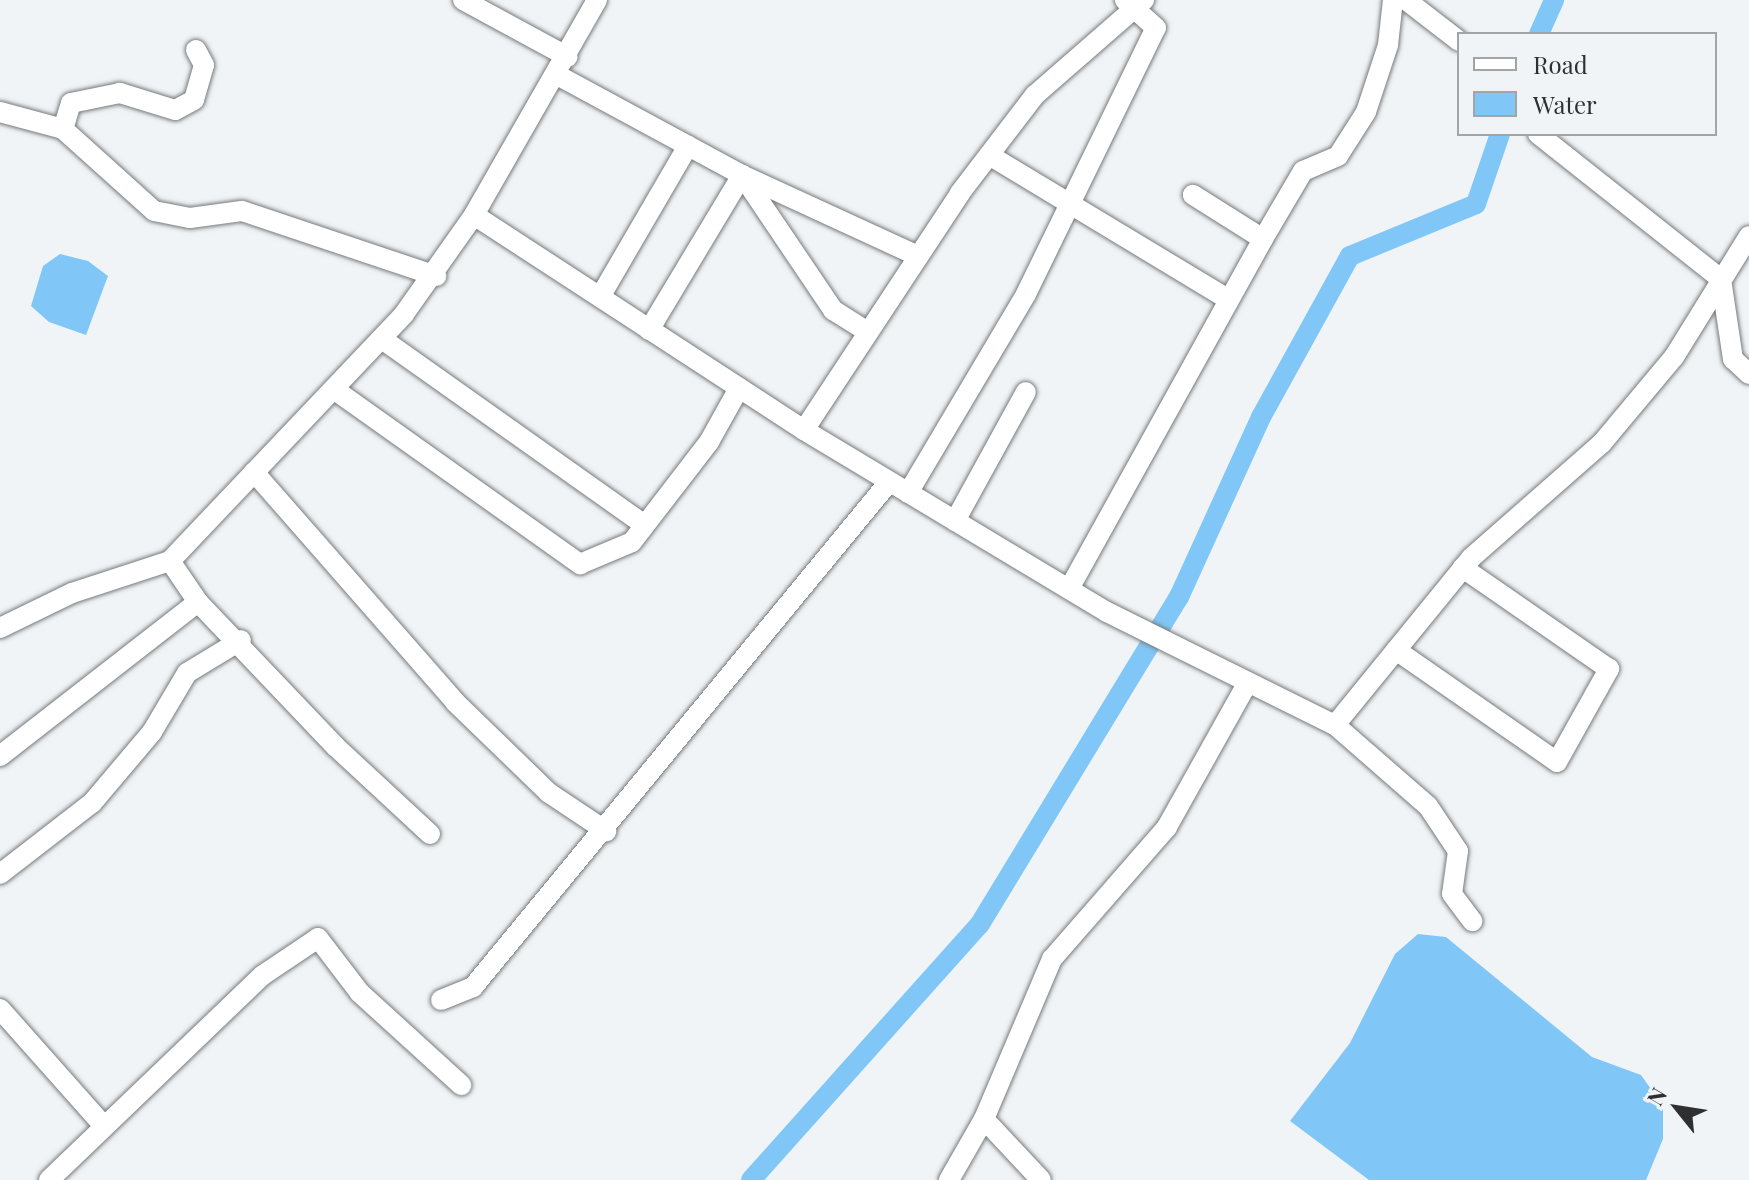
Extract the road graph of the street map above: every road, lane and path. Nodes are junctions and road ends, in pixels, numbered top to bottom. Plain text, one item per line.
1 (463, 0) edge
2 (597, 0) edge
3 (1393, 0) edge
4 (1406, 0) edge
5 (1134, 3) edge
6 (1457, 39) edge
7 (196, 50) dead end
8 (568, 57) junction
9 (559, 76) junction
10 (0, 112) edge
11 (63, 129) junction
12 (1541, 136) edge
13 (688, 146) junction
14 (989, 155) junction
15 (742, 175) junction
16 (1193, 195) dead end
17 (1070, 204) junction
18 (474, 215) junction
19 (1749, 236) edge
20 (1263, 239) junction
21 (918, 256) junction
22 (436, 276) junction
23 (1721, 279) junction
24 (600, 297) junction
25 (1229, 300) junction
26 (649, 330) junction
27 (868, 332) junction
28 (382, 339) junction
29 (1749, 374) edge
30 (739, 388) junction
31 (335, 390) junction
32 (1026, 392) dead end
33 (804, 430) junction
34 (254, 472) junction
35 (889, 482) junction
36 (908, 493) junction
37 (955, 521) junction
38 (645, 525) junction
39 (170, 561) junction
40 (1463, 568) junction
41 (1069, 589) junction
42 (198, 602) junction
43 (0, 628) edge
44 (241, 640) junction
45 (1396, 650) junction
46 (1248, 682) junction
47 (1335, 725) junction
48 (0, 756) edge
49 (606, 831) junction
50 (430, 834) dead end
51 (0, 874) edge
52 (1472, 921) dead end
53 (441, 1000) dead end
54 (0, 1009) edge
55 (461, 1085) dead end
56 (984, 1119) junction
57 (104, 1126) junction
58 (49, 1180) edge
59 (949, 1180) edge
60 (1041, 1180) edge

1 - 8 street
2 - 8 street
3 - 20 street
4 - 6 street
5 - 14 street
5 - 17 street
7 - 11 street
8 - 9 street
9 - 13 street
9 - 18 street
10 - 11 street
11 - 22 street
12 - 23 street
13 - 15 street
13 - 24 street
14 - 17 street
14 - 21 street
15 - 21 street
15 - 26 street
15 - 27 street
16 - 20 street
17 - 25 street
17 - 36 street
18 - 22 street
18 - 24 street
19 - 23 street
20 - 25 street
21 - 27 street
22 - 28 street
23 - 29 street
23 - 40 street
24 - 26 street
25 - 41 street
26 - 30 street
27 - 33 street
28 - 31 street
28 - 38 street
30 - 33 street
30 - 38 street
31 - 34 street
31 - 38 street
32 - 37 street
33 - 35 street
34 - 39 street
34 - 49 street
35 - 36 street
35 - 49 street
36 - 37 street
37 - 41 street
39 - 42 street
39 - 43 street
40 - 45 street
40 - 45 street
41 - 46 street
42 - 44 street
42 - 48 street
44 - 50 street
44 - 51 street
45 - 47 street
46 - 47 street
46 - 56 street
47 - 52 street
49 - 53 street
54 - 57 street
55 - 57 street
56 - 59 street
56 - 60 street
57 - 58 street

